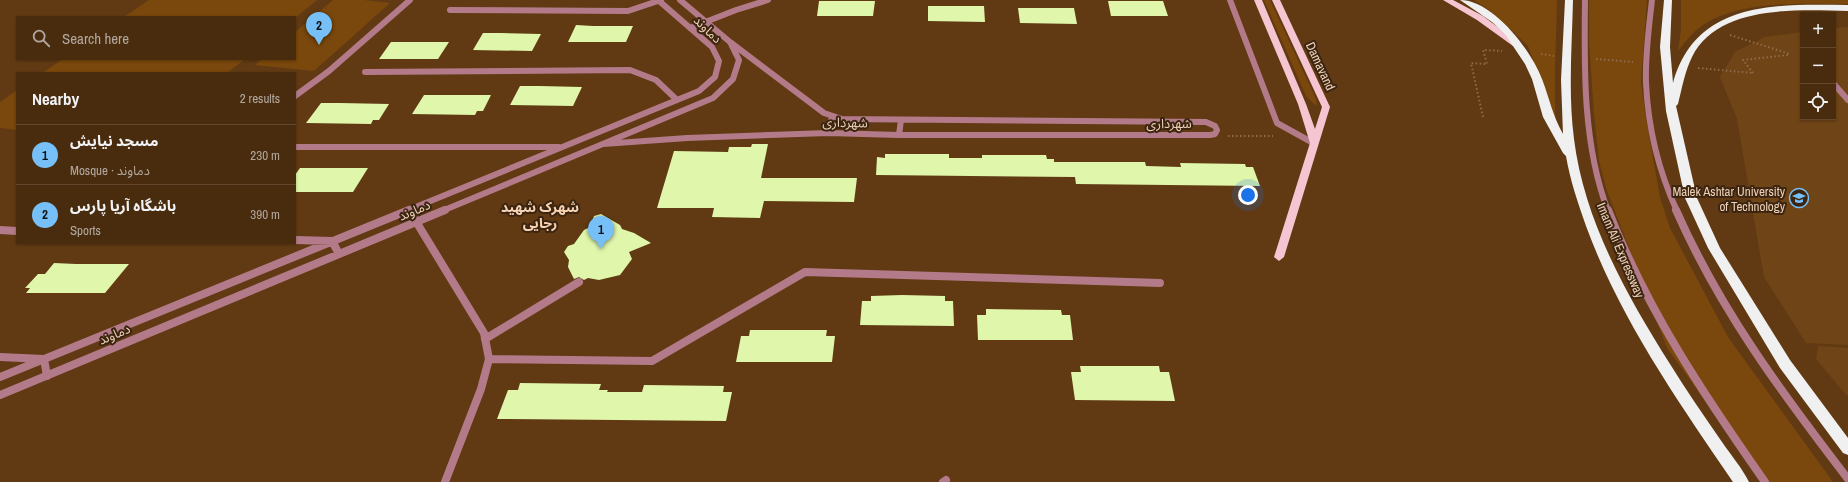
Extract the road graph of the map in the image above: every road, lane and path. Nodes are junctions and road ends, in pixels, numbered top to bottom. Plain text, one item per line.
1 (410, 0) edge
2 (659, 0) edge
3 (680, 0) edge
4 (768, 0) edge
5 (1230, 0) edge
6 (1258, 0) edge
7 (1276, 0) edge
8 (1447, 0) edge
9 (1464, 0) edge
10 (1569, 0) edge
11 (1585, 0) edge
12 (1652, 0) edge
13 (1668, 0) edge
14 (1848, 8) edge
15 (450, 10) dead end
16 (706, 22) junction
17 (690, 28) junction
18 (1711, 28) junction
19 (730, 42) junction
20 (1516, 44) junction
21 (1502, 51) dead end
22 (1533, 54) dead end
23 (1557, 56) dead end
24 (1596, 59) dead end
25 (1635, 63) dead end
26 (1690, 67) dead end
27 (365, 72) dead end
28 (1834, 84) edge
29 (296, 95) edge
30 (677, 100) junction
31 (1848, 100) edge
32 (1671, 111) junction
33 (832, 117) junction
34 (1483, 117) dead end
35 (901, 120) junction
36 (1277, 123) junction
37 (828, 133) junction
38 (899, 135) junction
39 (1210, 135) junction
40 (603, 144) junction
41 (1315, 144) junction
42 (296, 147) edge
43 (563, 147) junction
44 (1572, 160) junction
45 (409, 210) junction
46 (416, 222) junction
47 (0, 230) edge
48 (16, 231) edge
49 (296, 240) edge
50 (332, 241) junction
51 (339, 254) junction
52 (1279, 257) dead end
53 (579, 282) dead end
54 (1160, 283) dead end
55 (485, 339) junction
56 (0, 357) edge
57 (44, 359) junction
58 (489, 359) junction
59 (47, 376) junction
60 (0, 377) edge
61 (0, 395) edge
62 (1848, 448) edge
63 (1848, 479) edge
64 (445, 482) edge
65 (1741, 482) edge
66 (1765, 482) edge

1 - 29 street
2 - 15 street
2 - 17 street, دماوند
3 - 16 street, دماوند
4 - 16 street
5 - 36 street
6 - 41 main road
7 - 41 main road, Damavand
8 - 20 main road
9 - 20 highway
10 - 44 highway, Imam Ali Expressway
11 - 66 street
12 - 63 street
13 - 32 highway
14 - 18 highway
16 - 17 street
16 - 19 street, دماوند
17 - 30 street, دماوند
18 - 26 path
18 - 32 highway
19 - 33 street, شهرداری
19 - 40 street, دماوند
20 - 44 highway
21 - 34 path
22 - 23 path
24 - 25 path
27 - 30 street
28 - 31 street
30 - 43 street, دماوند
32 - 62 highway
33 - 35 street, شهرداری
33 - 37 street
35 - 38 street
35 - 39 street, شهرداری
36 - 39 path
36 - 41 street
37 - 38 street, شهرداری
37 - 40 street, شهرداری
38 - 39 street, شهرداری
40 - 46 street, دماوند
41 - 52 main road, Damavand
42 - 43 street
43 - 45 street, دماوند
44 - 65 highway, Imam Ali Expressway
45 - 46 street
45 - 50 street, دماوند
46 - 51 street, دماوند
46 - 55 street
47 - 48 street
49 - 50 street
50 - 51 street
50 - 57 street, دماوند
51 - 59 street, دماوند
53 - 55 street
54 - 58 street
55 - 58 street
56 - 57 street
57 - 59 street
57 - 60 street, دماوند
58 - 64 street
59 - 61 street, دماوند

